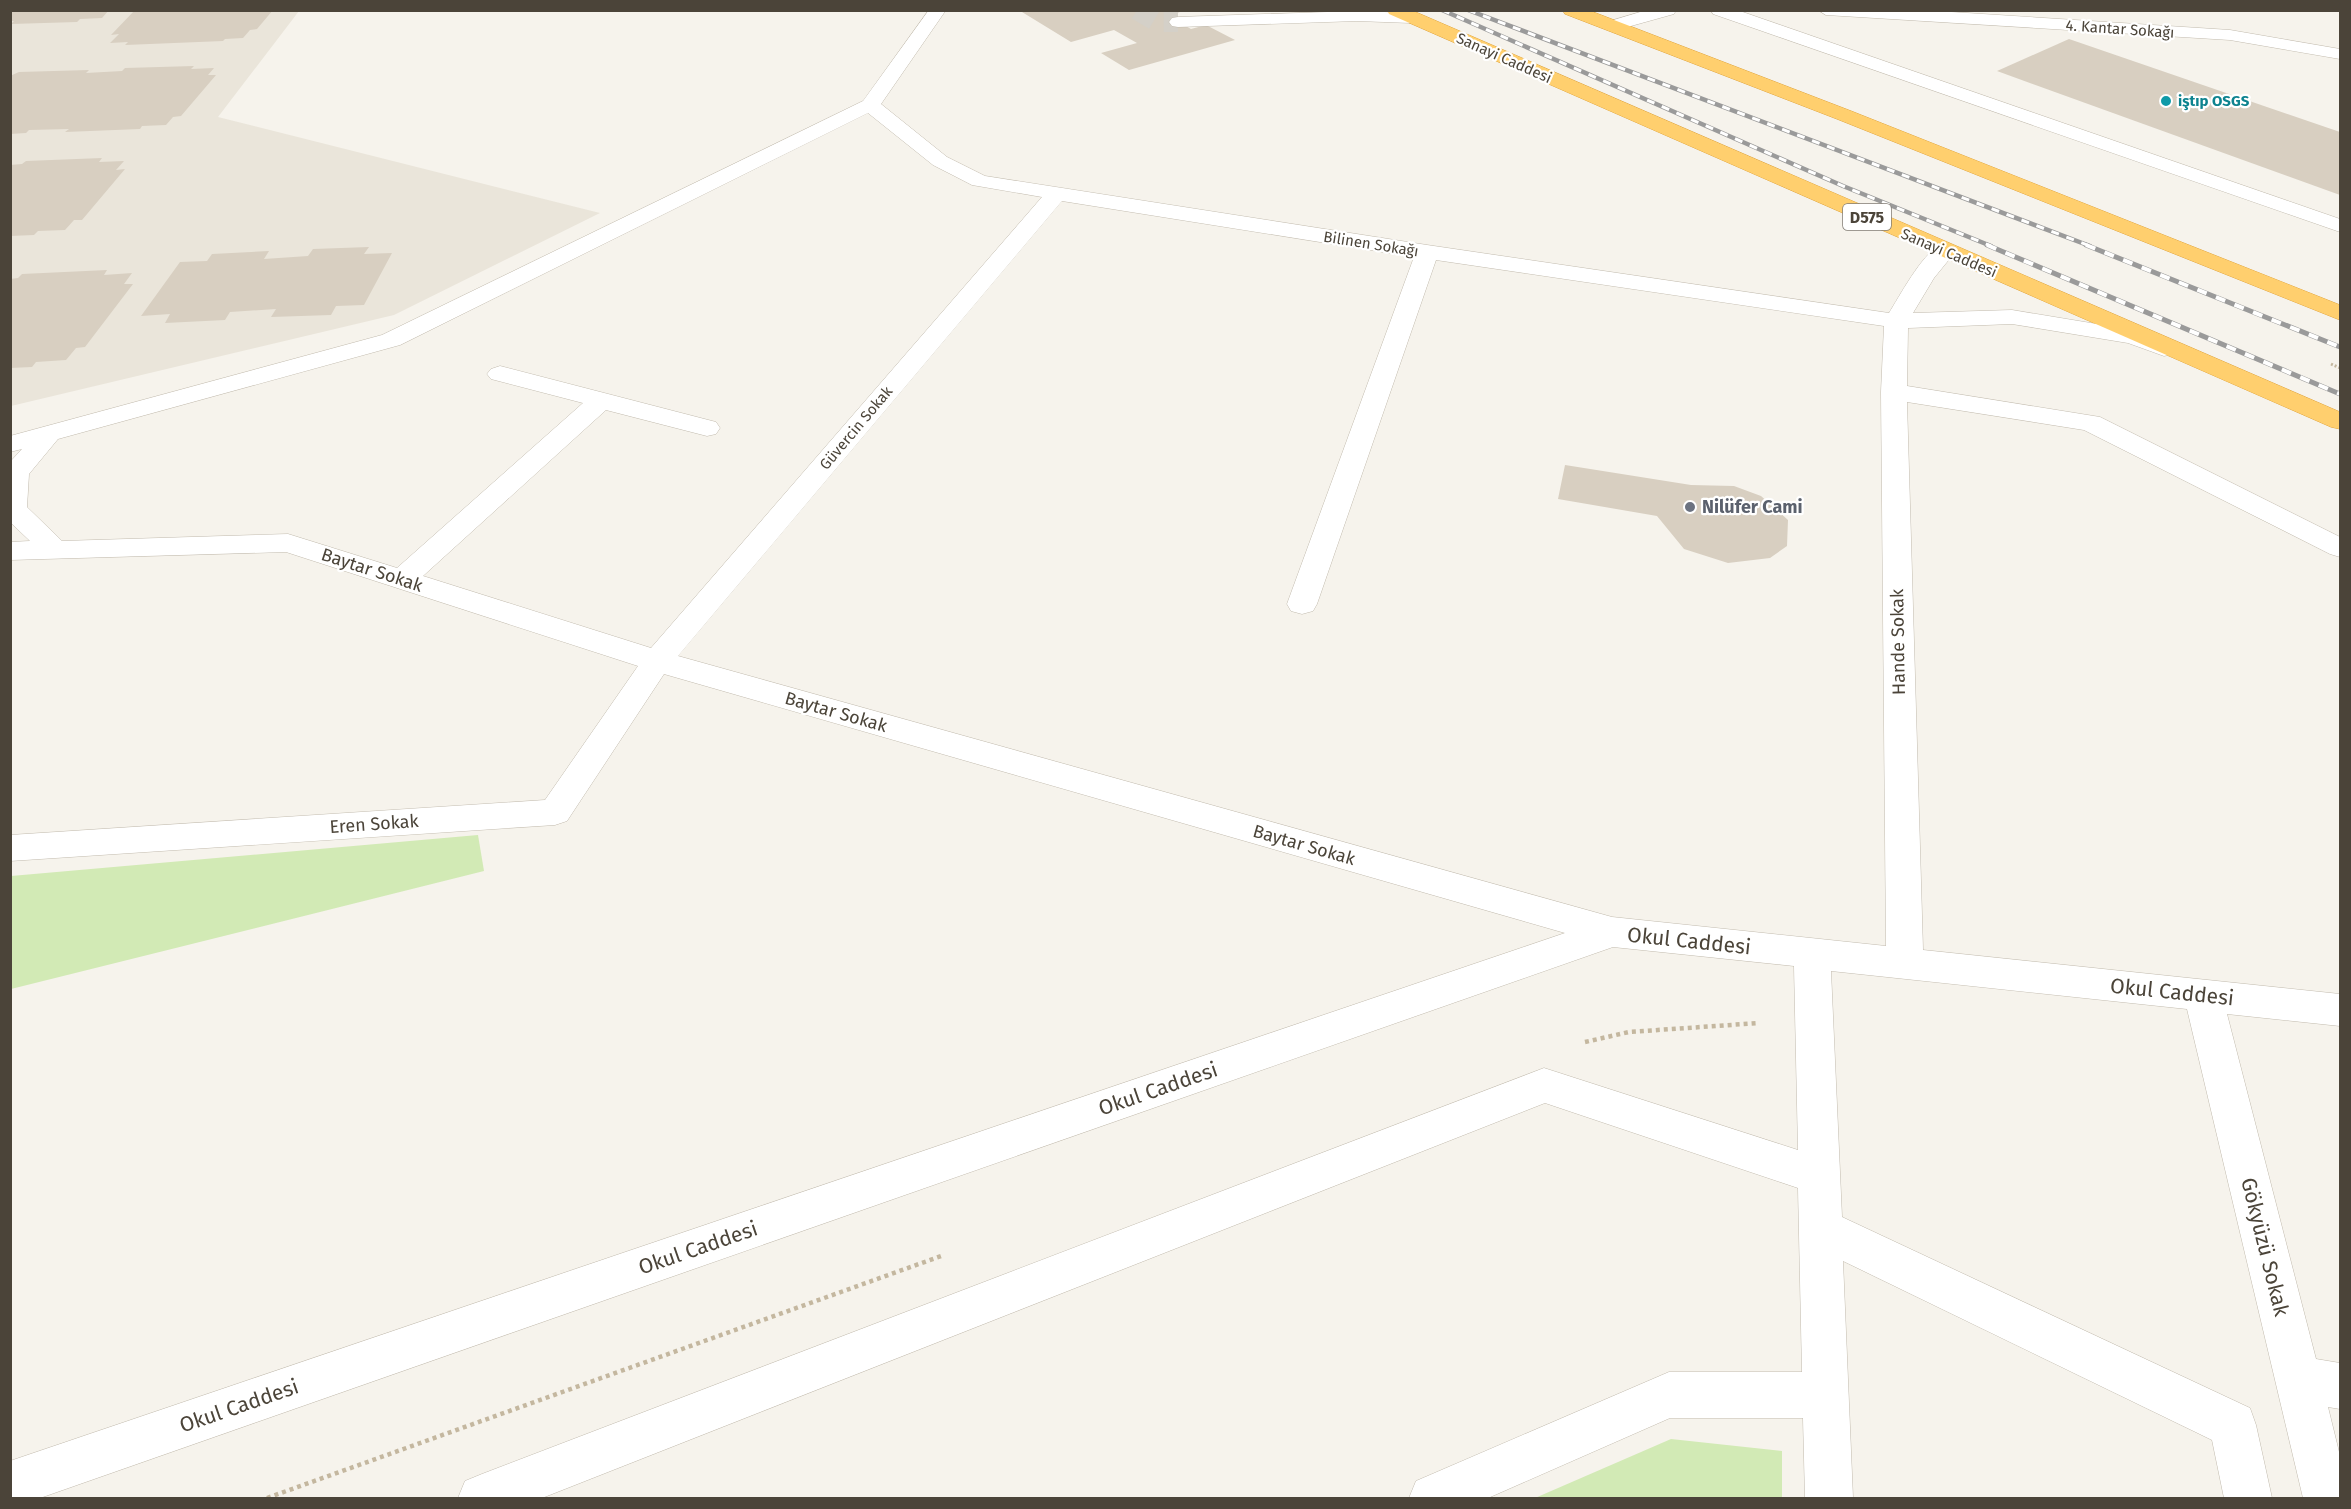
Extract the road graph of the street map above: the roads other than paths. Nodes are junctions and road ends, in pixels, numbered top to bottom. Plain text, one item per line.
1 (938, 10) edge
2 (1571, 10) edge
3 (1668, 10) edge
4 (1719, 10) edge
5 (1826, 10) edge
6 (1403, 14) edge
7 (1178, 21) tunnel mouth
8 (1613, 26) junction
9 (2340, 54) edge
10 (870, 105) junction
11 (1055, 195) junction
12 (2340, 226) edge
13 (1945, 251) junction
14 (1427, 252) junction
15 (2340, 313) edge
16 (1896, 321) junction
17 (500, 374) dead end
18 (2245, 379) junction
19 (1894, 392) junction
20 (602, 400) junction
21 (2340, 420) edge
22 (707, 428) dead end
23 (47, 436) junction
24 (10, 444) edge
25 (2340, 548) edge
26 (10, 551) edge
27 (56, 551) junction
28 (402, 579) junction
29 (1302, 604) dead end
30 (657, 661) junction
31 (10, 848) edge
32 (1612, 932) junction
33 (1812, 954) junction
34 (1905, 963) junction
35 (2203, 995) junction
36 (2340, 1010) edge
37 (1818, 1176) junction
38 (1820, 1228) junction
39 (2319, 1383) edge
40 (1825, 1395) junction
41 (10, 1485) edge
42 (482, 1498) edge
43 (1433, 1498) edge
44 (1829, 1498) edge
45 (2248, 1498) edge
46 (2327, 1498) edge

1 - 10 street
2 - 8 highway
3 - 8 street
4 - 12 street
5 - 9 street, 4. Kantar Sokağı
6 - 7 street
6 - 13 highway, Sanayi Caddesi / D575
8 - 15 highway
10 - 11 street, Bilinen Sokağı
10 - 23 street
11 - 14 street, Bilinen Sokağı
11 - 30 street, Güvercin Sokak
13 - 16 street
13 - 18 highway, Sanayi Caddesi / D575
14 - 16 street, Bilinen Sokağı
14 - 29 street
16 - 18 street, Bilinen Sokağı
16 - 19 street, Hande Sokak
17 - 20 street
18 - 21 highway, Sanayi Caddesi / D575
19 - 25 street
19 - 34 street, Hande Sokak
20 - 22 street
20 - 28 street
23 - 24 street
23 - 27 street
26 - 27 street, Baytar Sokak
27 - 28 street, Baytar Sokak
28 - 30 street, Baytar Sokak
30 - 31 street, Eren Sokak
30 - 32 street, Baytar Sokak
32 - 33 street, Okul Caddesi
32 - 41 street, Okul Caddesi
33 - 34 street, Okul Caddesi
33 - 37 street
34 - 35 street, Okul Caddesi
35 - 36 street, Okul Caddesi
35 - 39 street, Gökyüzü Sokak
37 - 38 street
37 - 42 street
38 - 40 street
38 - 45 street
39 - 46 street, Gökyüzü Sokak
40 - 43 street
40 - 44 street

